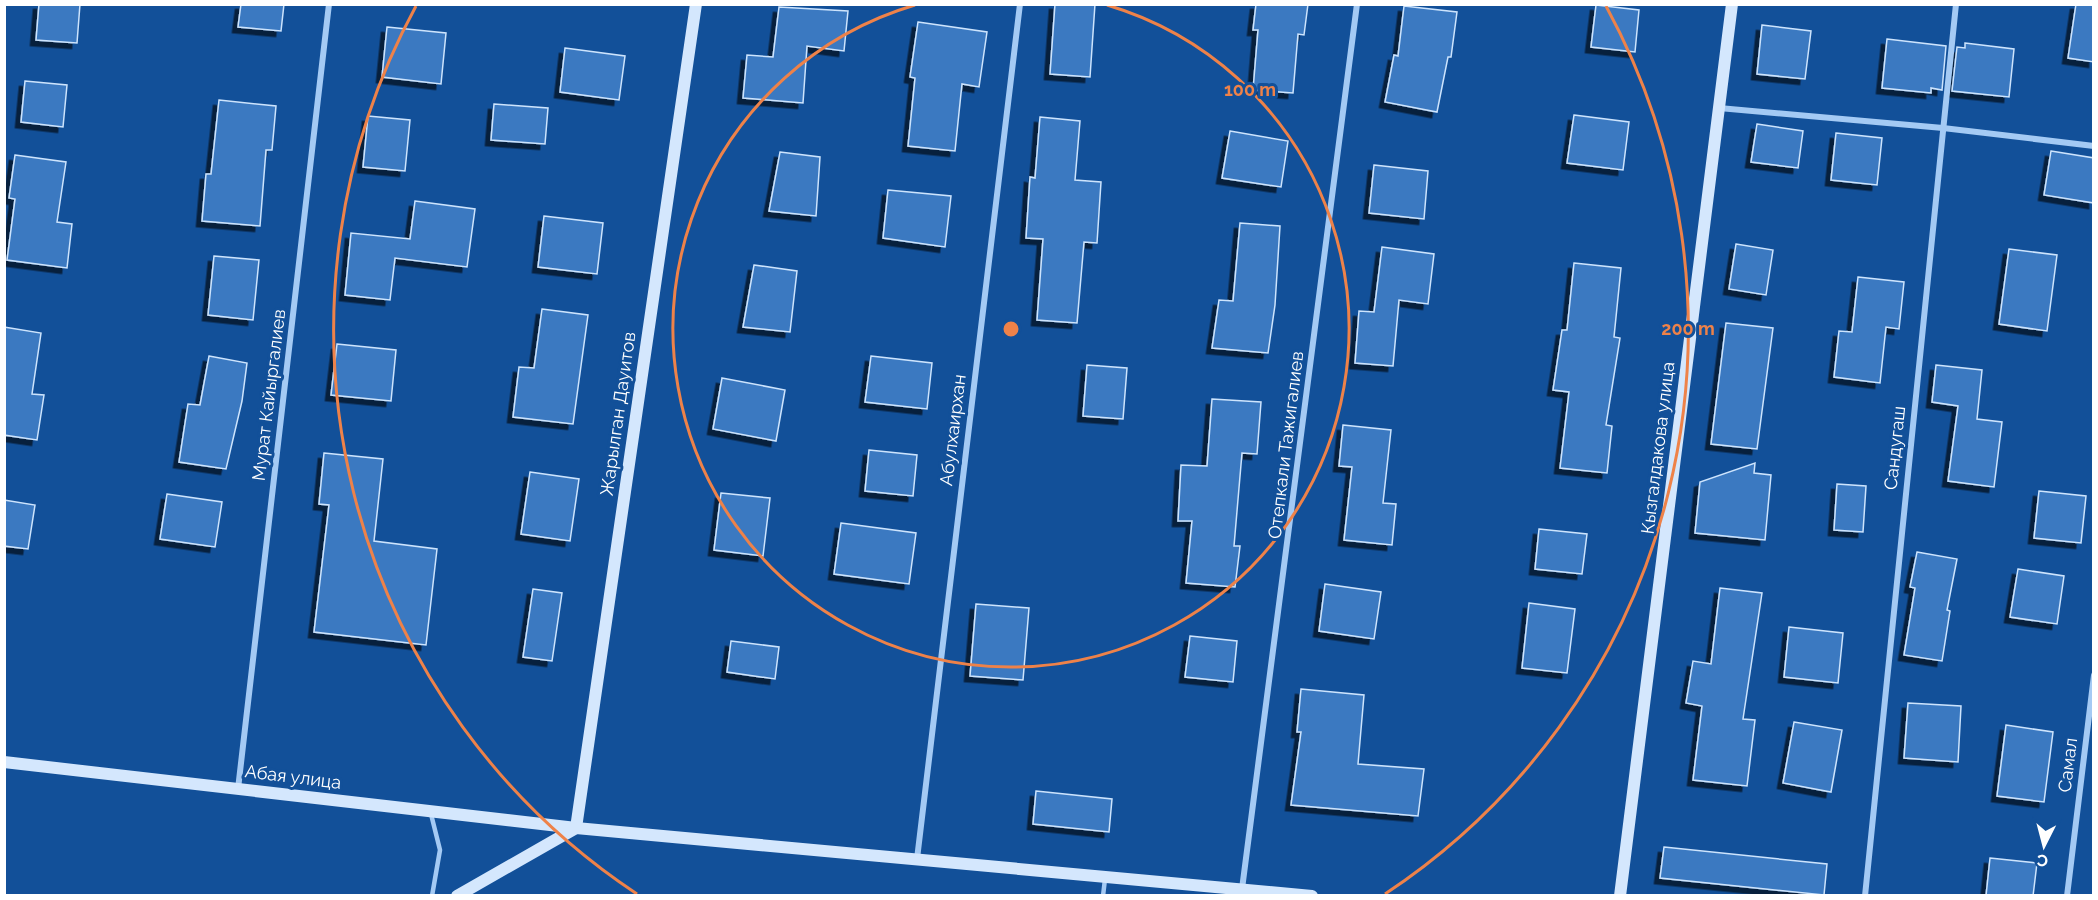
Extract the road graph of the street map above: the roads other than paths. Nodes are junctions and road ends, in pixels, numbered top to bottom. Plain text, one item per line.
1 (329, 4) edge
2 (696, 4) edge
3 (1020, 4) edge
4 (1357, 4) edge
5 (1731, 4) edge
6 (1956, 4) edge
7 (1719, 108) junction
8 (1943, 128) junction
9 (2094, 146) edge
10 (2094, 675) edge
11 (4, 762) edge
12 (238, 789) junction
13 (430, 811) junction
14 (576, 828) junction
15 (917, 859) junction
16 (1105, 877) junction
17 (1242, 889) junction
18 (432, 896) edge
19 (457, 896) edge
20 (1103, 896) edge
21 (1312, 896) edge
22 (1620, 896) edge
23 (1865, 896) edge
24 (2067, 896) edge

1 - 12 street, Мурат Кайыргалиев
2 - 14 street, Жарылган Дауитов
3 - 15 street, Абулхаирхан
4 - 17 street, Отепкали Тажигалиев
5 - 7 street, Кызгалдакова улица
6 - 8 street, Сандугаш
7 - 8 street
7 - 22 street, Кызгалдакова улица
8 - 9 street
8 - 23 street, Сандугаш
10 - 24 street, Самал
11 - 12 street, Абая улица
12 - 13 street, Абая улица
13 - 14 street, Абая улица
13 - 18 lane
14 - 15 street, Абая улица
14 - 19 street
15 - 16 street, Абая улица
16 - 17 street, Абая улица
16 - 20 lane
17 - 21 street, Абая улица

